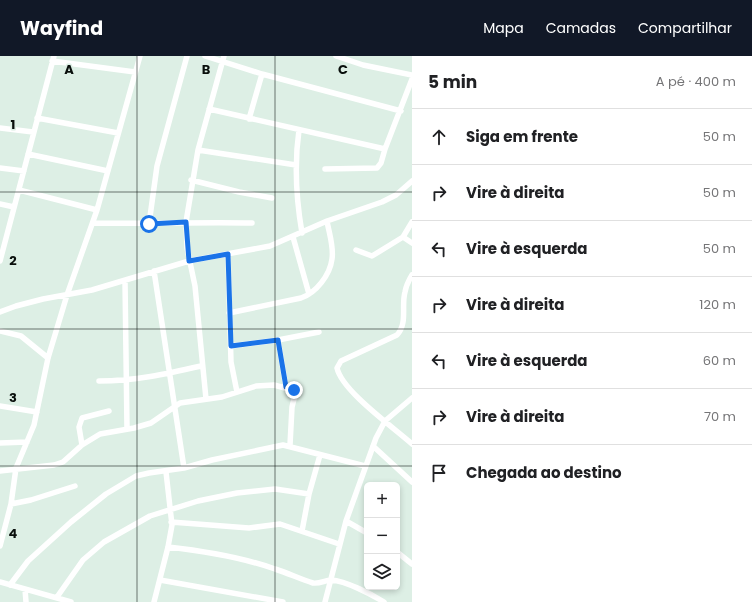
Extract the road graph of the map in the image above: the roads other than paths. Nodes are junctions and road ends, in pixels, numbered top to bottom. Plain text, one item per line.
1 (140, 56) edge
2 (187, 56) edge
3 (205, 56) edge
4 (336, 56) edge
5 (53, 58) edge
6 (224, 58) edge
7 (135, 72) junction
8 (262, 74) junction
9 (412, 75) edge
10 (412, 79) edge
11 (410, 90) edge
12 (210, 109) junction
13 (401, 111) junction
14 (37, 118) junction
15 (249, 119) junction
16 (0, 128) edge
17 (299, 130) junction
18 (33, 132) junction
19 (118, 133) junction
20 (385, 148) junction
21 (198, 150) junction
22 (28, 154) junction
23 (296, 165) junction
24 (0, 168) edge
25 (325, 169) dead end
26 (24, 171) junction
27 (108, 171) junction
28 (192, 180) junction
29 (412, 182) edge
30 (19, 190) junction
31 (272, 198) dead end
32 (0, 204) edge
33 (14, 207) junction
34 (97, 210) junction
35 (186, 222) junction
36 (327, 222) junction
37 (412, 222) edge
38 (93, 223) junction
39 (252, 223) dead end
40 (149, 224) junction
41 (302, 233) junction
42 (294, 237) junction
43 (403, 237) junction
44 (2, 241) edge
45 (412, 243) edge
46 (356, 250) dead end
47 (228, 254) junction
48 (0, 261) edge
49 (189, 261) junction
50 (154, 271) junction
51 (412, 275) edge
52 (125, 281) junction
53 (67, 294) junction
54 (309, 294) junction
55 (0, 312) edge
56 (229, 313) junction
57 (0, 331) edge
58 (319, 332) dead end
59 (278, 340) junction
60 (231, 346) junction
61 (48, 358) junction
62 (201, 366) junction
63 (171, 373) junction
64 (99, 381) dead end
65 (127, 381) junction
66 (286, 387) junction
67 (237, 392) junction
68 (412, 398) edge
69 (206, 399) junction
70 (0, 406) edge
71 (175, 406) junction
72 (109, 411) dead end
73 (37, 412) junction
74 (385, 421) junction
75 (127, 429) junction
76 (28, 442) junction
77 (0, 443) edge
78 (412, 444) edge
79 (82, 445) junction
80 (290, 445) junction
81 (373, 446) junction
82 (320, 455) junction
83 (365, 466) junction
84 (16, 468) junction
85 (184, 468) junction
86 (0, 471) edge
87 (166, 472) junction
88 (412, 482) edge
89 (74, 486) dead end
90 (309, 494) junction
91 (11, 504) junction
92 (170, 508) junction
93 (171, 522) junction
94 (346, 522) junction
95 (302, 531) junction
96 (364, 531) edge
97 (339, 544) junction
98 (0, 546) edge
99 (168, 548) junction
100 (400, 554) edge
101 (412, 564) edge
102 (160, 580) junction
103 (331, 580) junction
104 (0, 582) edge
105 (10, 585) junction
106 (25, 589) junction
107 (57, 597) junction
108 (26, 602) edge
109 (71, 602) edge
110 (154, 602) edge
111 (283, 602) edge
112 (325, 602) edge
113 (384, 602) edge

1 - 7 street
2 - 40 street
3 - 6 street
4 - 9 street
5 - 7 street
5 - 14 street
6 - 8 street
6 - 12 street
7 - 19 street
8 - 13 street
8 - 15 street
10 - 11 street
11 - 13 street
12 - 15 street
12 - 21 street
13 - 20 street
14 - 18 street
14 - 19 street
15 - 17 street
16 - 18 street
17 - 20 street
17 - 23 street
18 - 22 street
19 - 27 street
20 - 25 street
21 - 23 street
21 - 28 street
22 - 26 street
22 - 27 street
23 - 41 street
24 - 26 street
26 - 30 street
27 - 34 street
28 - 31 street
28 - 35 street
29 - 36 street
30 - 33 street
30 - 34 street
32 - 33 street
33 - 44 street
34 - 38 street
35 - 39 street
35 - 40 street
35 - 49 street
36 - 41 street
36 - 54 street
37 - 43 street
38 - 40 street
38 - 53 street
41 - 42 street
42 - 47 street
42 - 54 street
43 - 45 street
43 - 46 street
44 - 48 street
47 - 49 street
47 - 56 street
49 - 50 street
49 - 62 street
50 - 52 street
50 - 63 street
51 - 74 street
52 - 53 street
52 - 65 street
53 - 55 street
53 - 61 street
54 - 56 street
56 - 60 street
57 - 61 street
58 - 59 street
59 - 60 street
59 - 66 street
60 - 67 street
61 - 73 street
62 - 63 street
62 - 69 street
63 - 65 street
63 - 71 street
64 - 65 street
65 - 75 street
66 - 67 street
66 - 80 street
67 - 69 street
68 - 74 street
69 - 71 street
70 - 73 street
71 - 75 street
71 - 85 street
72 - 79 street
73 - 76 street
74 - 78 street
74 - 81 street
75 - 79 street
76 - 77 street
76 - 84 street
79 - 84 street
80 - 82 street
80 - 85 street
81 - 83 street
81 - 88 street
82 - 83 street
82 - 90 street
83 - 94 street
84 - 86 street
84 - 91 street
85 - 87 street
87 - 92 street
87 - 105 street
89 - 91 street
90 - 92 street
90 - 95 street
91 - 98 street
92 - 93 street
92 - 107 street
93 - 95 street
93 - 99 street
94 - 96 street
94 - 97 street
95 - 97 street
97 - 103 street
99 - 102 street
99 - 103 street
100 - 101 street
102 - 110 street
102 - 111 street
103 - 112 street
103 - 113 street
104 - 105 street
105 - 106 street
106 - 107 street
106 - 108 street
107 - 109 street

